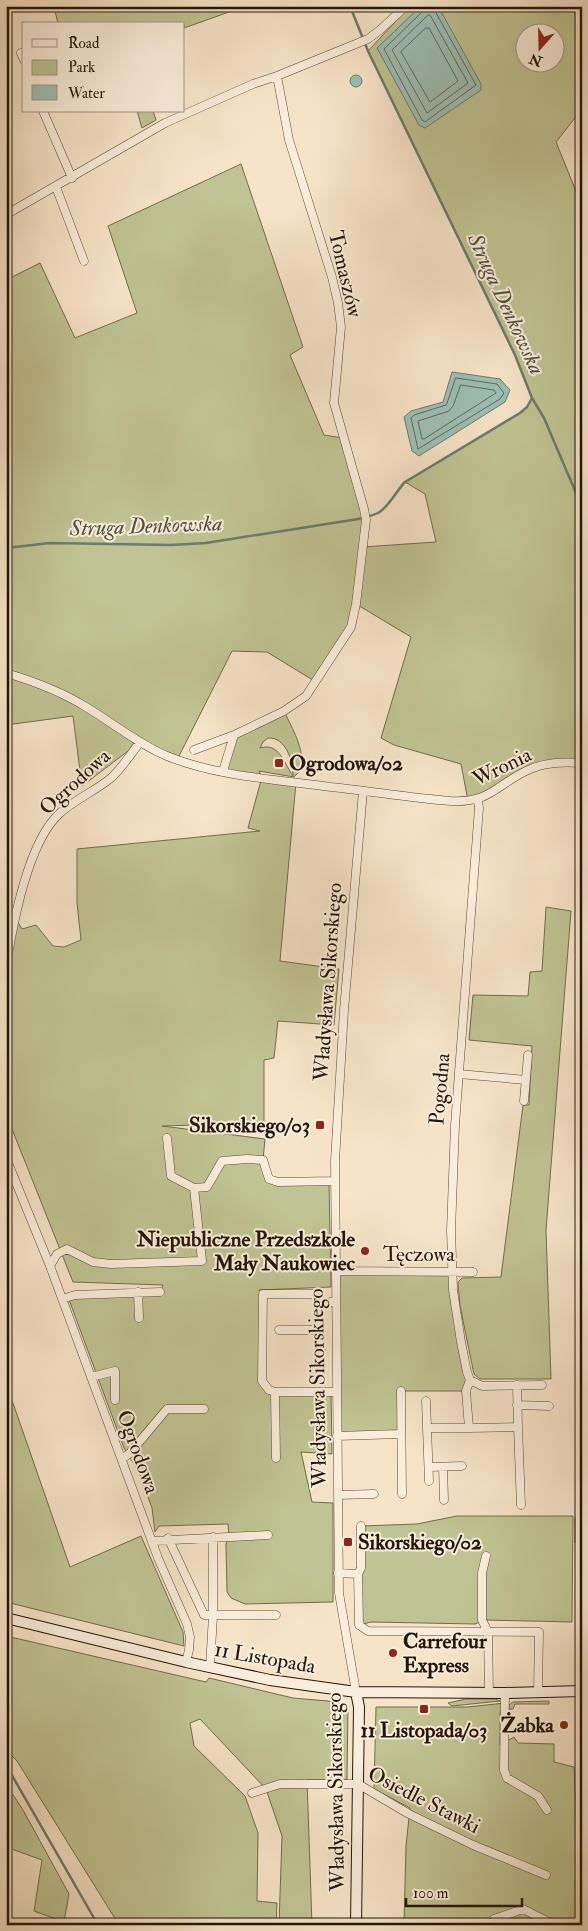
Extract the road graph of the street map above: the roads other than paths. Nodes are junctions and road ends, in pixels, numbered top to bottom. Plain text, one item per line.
1 (406, 6) edge
2 (277, 76) junction
3 (43, 112) edge
4 (72, 178) junction
5 (56, 187) junction
6 (7, 213) edge
7 (84, 261) dead end
8 (6, 673) edge
9 (234, 735) junction
10 (140, 742) junction
11 (194, 750) dead end
12 (582, 763) edge
13 (223, 771) junction
14 (363, 791) junction
15 (478, 800) junction
16 (6, 966) edge
17 (528, 1055) dead end
18 (459, 1074) junction
19 (526, 1080) junction
20 (524, 1101) dead end
21 (166, 1138) dead end
22 (6, 1158) edge
23 (335, 1181) junction
24 (194, 1188) junction
25 (50, 1266) junction
26 (336, 1271) junction
27 (451, 1271) junction
28 (473, 1272) dead end
29 (138, 1292) junction
30 (160, 1292) dead end
31 (62, 1299) junction
32 (336, 1301) junction
33 (322, 1304) junction
34 (139, 1318) dead end
35 (279, 1330) dead end
36 (320, 1330) junction
37 (321, 1352) dead end
38 (91, 1377) junction
39 (470, 1380) junction
40 (517, 1385) junction
41 (542, 1385) dead end
42 (401, 1391) dead end
43 (275, 1392) junction
44 (337, 1392) junction
45 (116, 1400) dead end
46 (426, 1401) dead end
47 (517, 1406) junction
48 (549, 1406) dead end
49 (204, 1409) dead end
50 (518, 1427) junction
51 (427, 1428) junction
52 (469, 1428) junction
53 (400, 1434) junction
54 (337, 1436) junction
55 (276, 1458) dead end
56 (122, 1459) junction
57 (462, 1466) dead end
58 (429, 1467) junction
59 (443, 1467) junction
60 (429, 1481) dead end
61 (374, 1494) dead end
62 (402, 1494) dead end
63 (338, 1495) junction
64 (444, 1500) dead end
65 (520, 1505) dead end
66 (361, 1526) dead end
67 (268, 1535) dead end
68 (212, 1537) junction
69 (168, 1538) junction
70 (152, 1540) junction
71 (486, 1556) dead end
72 (338, 1573) junction
73 (358, 1574) junction
74 (213, 1616) junction
75 (276, 1616) dead end
76 (6, 1618) edge
77 (488, 1632) junction
78 (186, 1662) junction
79 (210, 1667) junction
80 (582, 1690) edge
81 (538, 1691) junction
82 (356, 1692) junction
83 (489, 1693) junction
84 (505, 1693) junction
85 (358, 1784) junction
86 (252, 1793) dead end
87 (547, 1810) dead end
88 (546, 1875) dead end
89 (494, 1919) dead end
90 (356, 1925) edge
91 (555, 1925) edge

1 - 2 street
2 - 4 street
2 - 9 street, Tomaszów
3 - 4 street
4 - 5 street
5 - 6 street
5 - 7 street
8 - 10 street
9 - 11 street, Tomaszów
9 - 13 street
10 - 13 street
10 - 16 street, Ogrodowa
12 - 15 street, Wronia
13 - 14 street
14 - 15 street, Wronia
14 - 23 street, Władysława Sikorskiego
15 - 18 street, Pogodna
17 - 19 street
18 - 19 street
18 - 27 street, Pogodna
19 - 20 street
21 - 24 street
22 - 25 street, Ogrodowa
23 - 24 street
23 - 26 street, Władysława Sikorskiego
24 - 25 street
25 - 31 street, Ogrodowa
26 - 27 street, Tęczowa
26 - 32 street, Władysława Sikorskiego
27 - 28 street, Tęczowa
27 - 39 street, Pogodna
29 - 30 street
29 - 31 street
29 - 34 street
31 - 38 street, Ogrodowa
32 - 33 street
32 - 44 street, Władysława Sikorskiego
33 - 36 street
33 - 43 street
35 - 36 street
36 - 37 street
38 - 45 street
38 - 56 street, Ogrodowa
39 - 40 street
39 - 52 street
40 - 41 street
40 - 47 street
42 - 53 street
43 - 44 street
43 - 55 street
44 - 54 street, Władysława Sikorskiego
46 - 51 street
47 - 48 street
47 - 50 street
49 - 56 street
50 - 52 street
50 - 65 street
51 - 52 street
51 - 58 street
53 - 54 street
53 - 62 street
54 - 63 street, Władysława Sikorskiego
56 - 70 street, Ogrodowa
57 - 59 street
58 - 59 street
58 - 60 street
59 - 64 street
61 - 63 street
63 - 72 street, Władysława Sikorskiego
66 - 73 street
67 - 68 street
68 - 69 street
68 - 74 street
69 - 70 street
69 - 74 street
70 - 78 street, Ogrodowa
71 - 77 street
72 - 73 street
72 - 82 street, Władysława Sikorskiego
73 - 77 street
74 - 75 street
74 - 79 street
76 - 78 street, 11 Listopada
77 - 81 street
77 - 83 street
78 - 79 street, 11 Listopada
79 - 82 street, 11 Listopada
80 - 81 street, 11 Listopada
81 - 84 street, 11 Listopada
82 - 83 street, 11 Listopada
82 - 85 street, Władysława Sikorskiego
83 - 84 street, 11 Listopada
84 - 87 street
85 - 86 street, Osiedle Stawki
85 - 88 street, Osiedle Stawki
85 - 90 street, Władysława Sikorskiego
89 - 91 street

